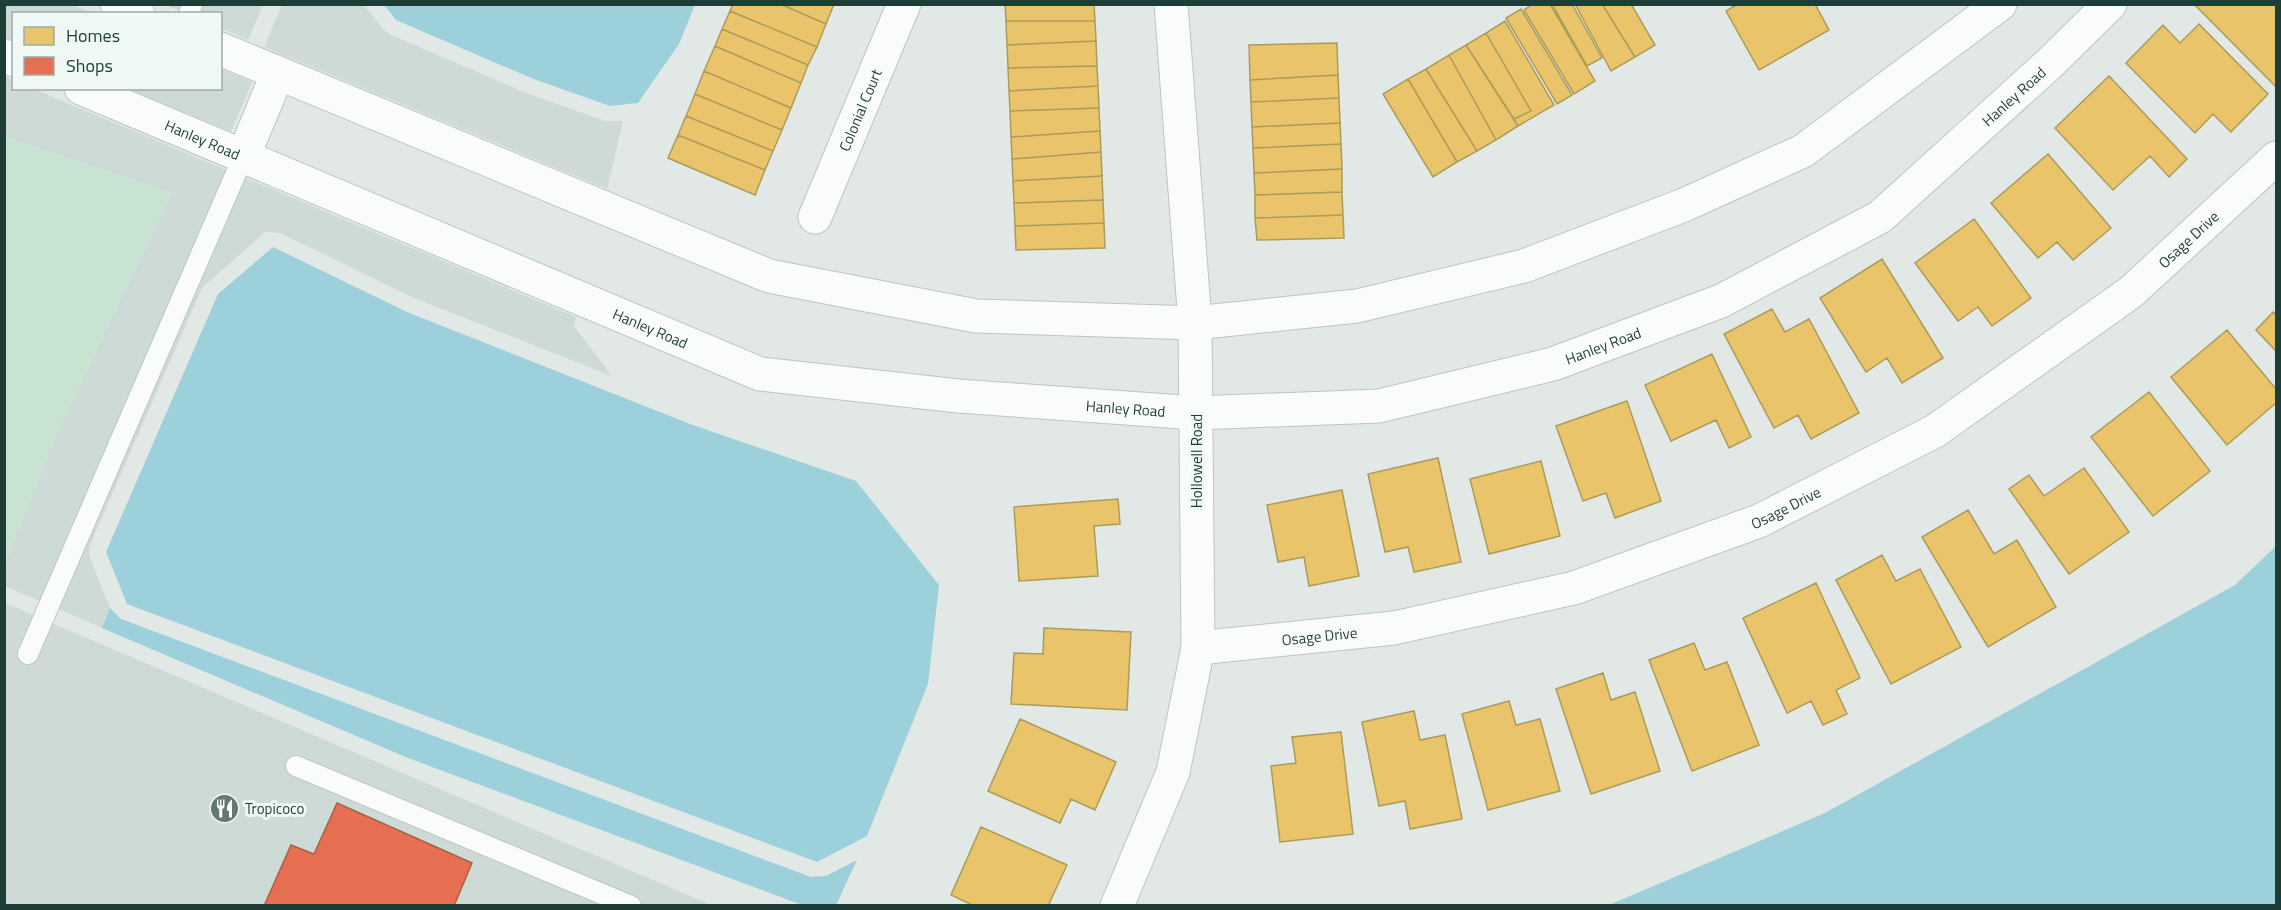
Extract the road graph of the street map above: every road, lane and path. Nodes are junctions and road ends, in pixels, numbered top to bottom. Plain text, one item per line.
1 (117, 4) edge
2 (904, 4) edge
3 (1171, 4) edge
4 (2000, 4) edge
5 (2110, 4) edge
6 (134, 12) edge
7 (222, 50) edge
8 (278, 73) junction
9 (86, 90) edge
10 (243, 157) junction
11 (2277, 158) edge
12 (815, 217) dead end
13 (1195, 323) junction
14 (1196, 413) junction
15 (1198, 648) junction
16 (28, 654) dead end
17 (296, 766) dead end
18 (631, 906) edge
19 (1117, 906) edge

1 - 6 main road
2 - 12 main road, Colonial Court
3 - 13 main road, Hollowell Road
4 - 13 main road
5 - 14 main road, Hanley Road
7 - 8 main road
8 - 10 main road
8 - 13 main road
9 - 10 main road, Hanley Road
10 - 14 main road, Hanley Road
10 - 16 lane
11 - 15 main road, Osage Drive
13 - 14 main road, Hollowell Road
14 - 15 main road, Hollowell Road
15 - 19 main road, Hollowell Road
17 - 18 lane

